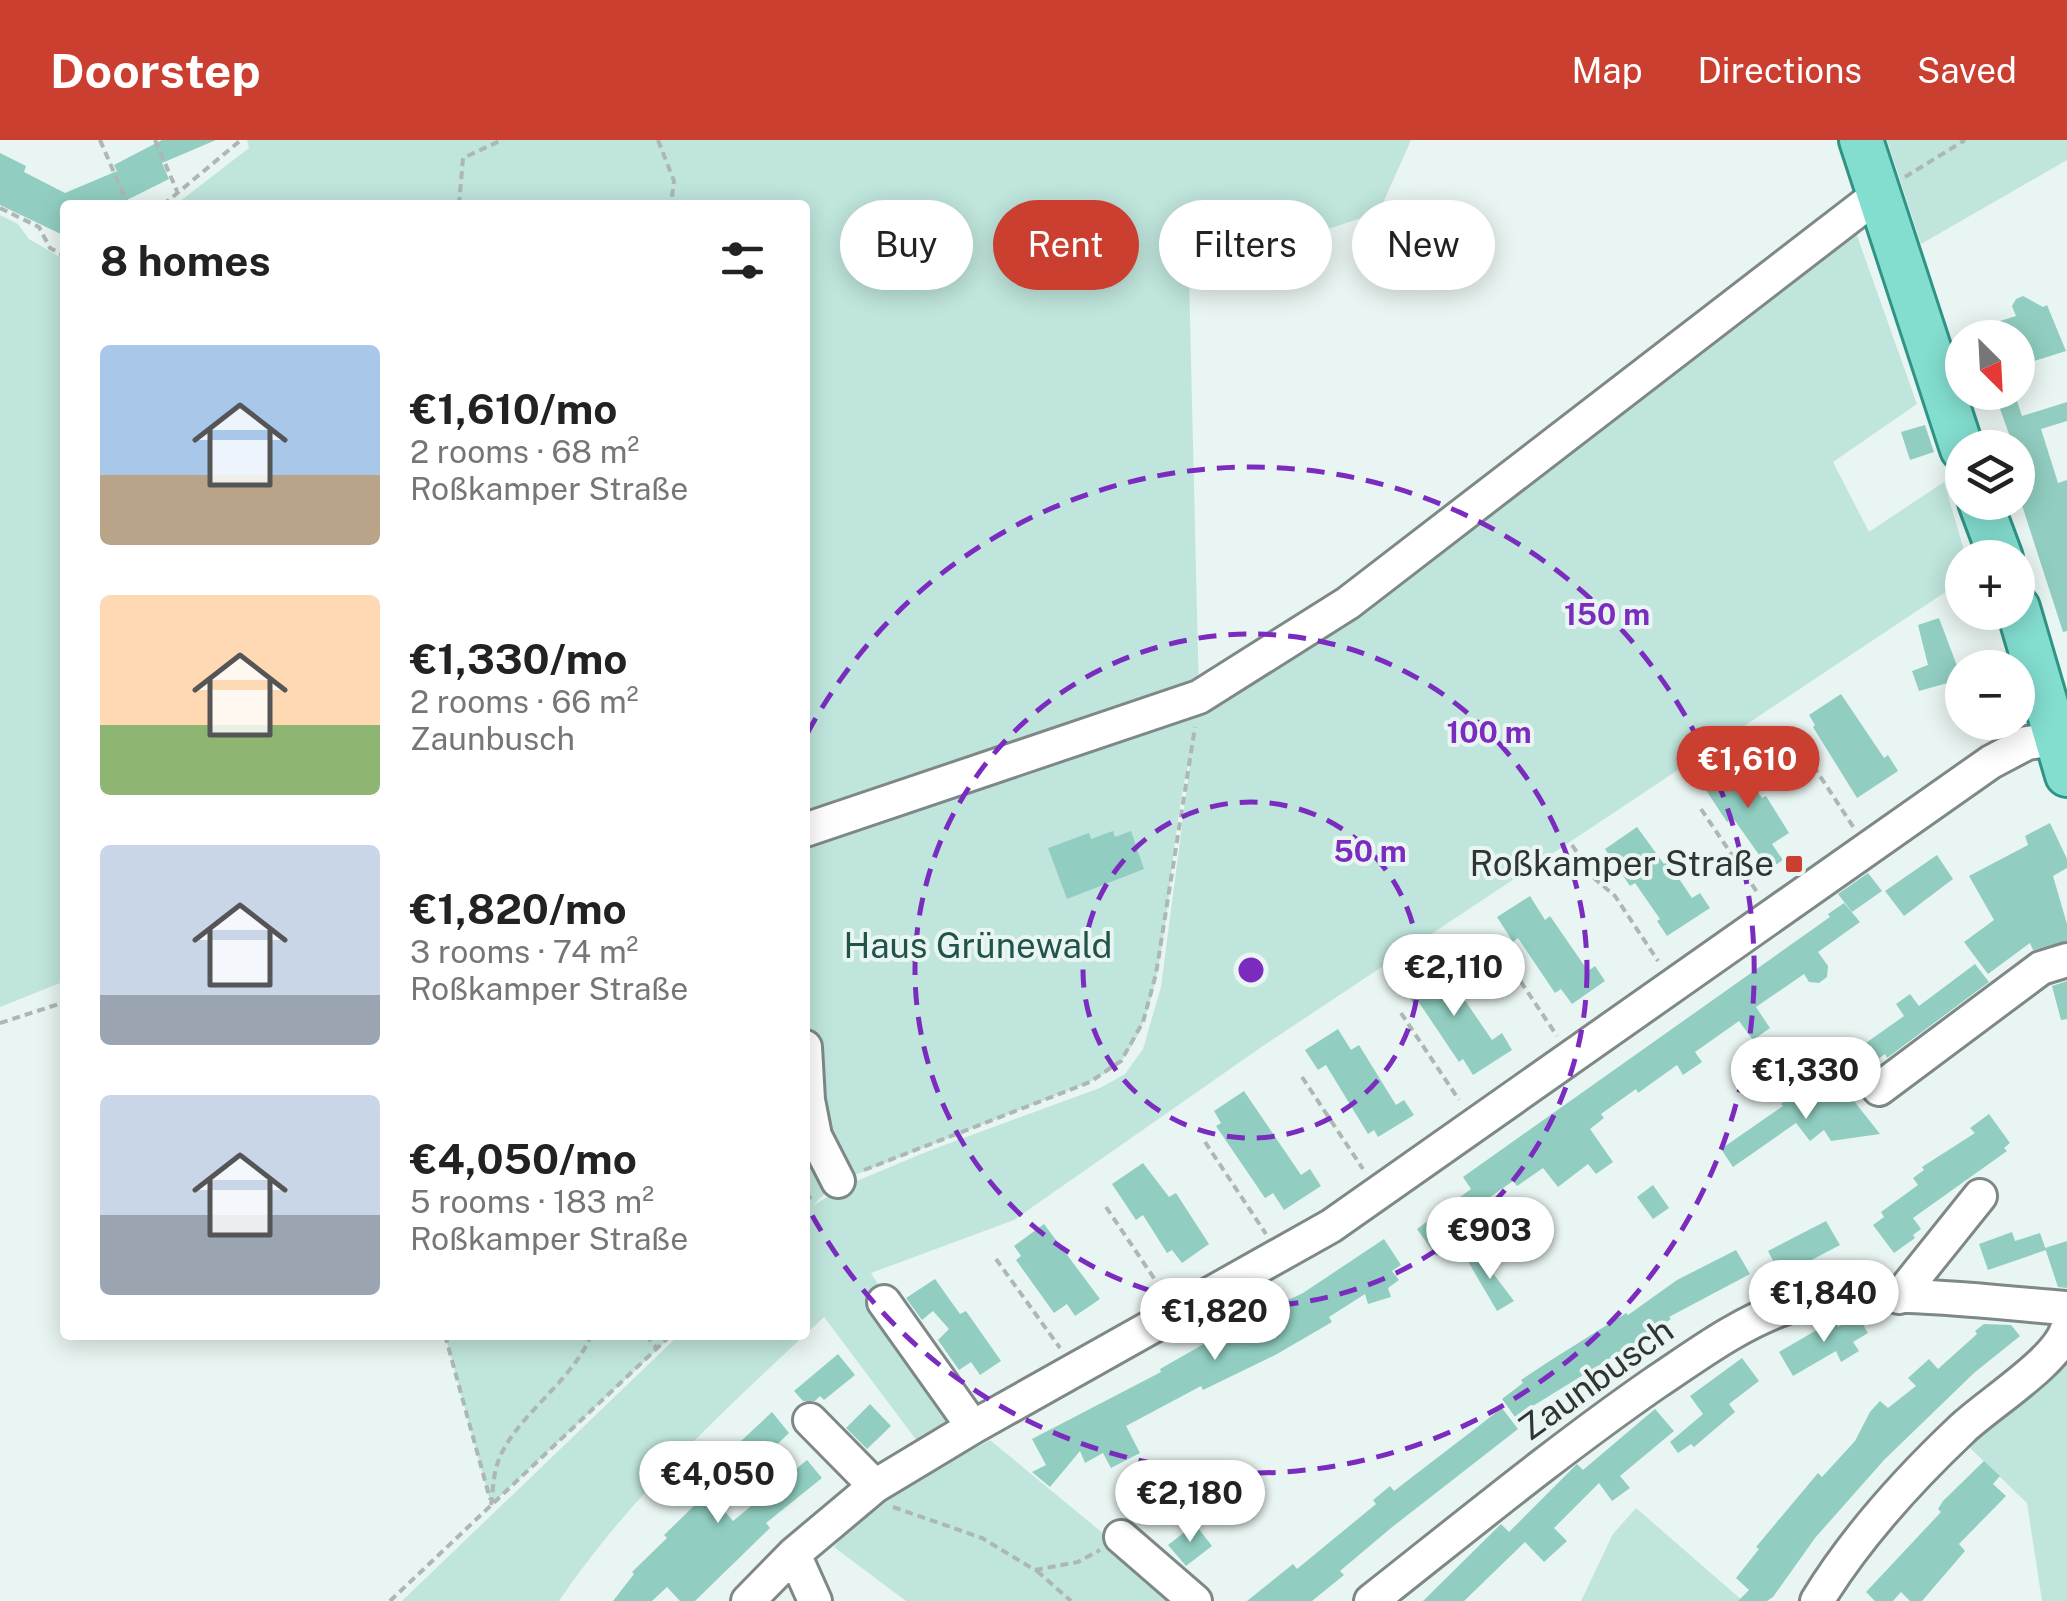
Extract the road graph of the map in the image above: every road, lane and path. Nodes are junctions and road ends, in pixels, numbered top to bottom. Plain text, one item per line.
1 (100, 140) edge
2 (155, 140) edge
3 (241, 140) edge
4 (502, 140) edge
5 (658, 140) edge
6 (1861, 140) edge
7 (1965, 140) edge
8 (178, 192) junction
9 (1878, 194) junction
10 (126, 200) edge
11 (168, 200) edge
12 (460, 200) edge
13 (672, 200) edge
14 (0, 208) edge
15 (60, 253) edge
16 (1956, 430) edge
17 (2025, 630) edge
18 (1199, 697) junction
19 (1799, 744) dead end
20 (2063, 750) edge
21 (1701, 809) dead end
22 (810, 828) edge
23 (1572, 845) dead end
24 (1868, 848) junction
25 (1772, 915) junction
26 (1499, 949) dead end
27 (2067, 960) edge
28 (1674, 985) junction
29 (60, 1004) edge
30 (1401, 1013) dead end
31 (0, 1023) edge
32 (1571, 1057) junction
33 (1302, 1077) dead end
34 (1879, 1089) dead end
35 (810, 1114) edge
36 (1475, 1124) junction
37 (1205, 1142) dead end
38 (838, 1182) junction
39 (1380, 1193) junction
40 (1980, 1196) dead end
41 (810, 1198) edge
42 (1106, 1207) dead end
43 (1281, 1256) junction
44 (996, 1259) dead end
45 (1899, 1298) junction
46 (884, 1302) dead end
47 (2067, 1308) edge
48 (1178, 1312) junction
49 (2067, 1329) edge
50 (446, 1340) edge
51 (588, 1340) edge
52 (650, 1340) edge
53 (665, 1340) edge
54 (657, 1348) junction
55 (1075, 1369) junction
56 (810, 1420) dead end
57 (974, 1427) junction
58 (868, 1492) junction
59 (491, 1505) junction
60 (1121, 1537) joint
61 (794, 1554) junction
62 (1035, 1570) junction
63 (390, 1601) edge
64 (748, 1601) edge
65 (815, 1601) edge
66 (1071, 1601) edge
67 (1195, 1601) edge
68 (1372, 1601) edge
69 (1818, 1601) edge

1 - 10 path
2 - 8 path
3 - 8 path
4 - 12 path
5 - 13 path
6 - 9 main road
7 - 9 path
8 - 11 path
9 - 16 main road
9 - 18 street
14 - 15 path
17 - 20 main road
18 - 22 street
18 - 38 path
19 - 24 path
20 - 24 street
21 - 25 path
23 - 28 path
24 - 25 street
25 - 28 street
26 - 32 path
27 - 34 street
28 - 32 street
29 - 31 path
30 - 36 path
32 - 36 street
33 - 39 path
35 - 38 street
36 - 39 street
37 - 43 path
38 - 41 path
39 - 43 street
40 - 45 street
42 - 48 path
43 - 48 street
44 - 55 path
45 - 47 street, Zaunbusch
45 - 68 street, Zaunbusch
46 - 57 street
48 - 55 street
49 - 69 street
50 - 59 path
51 - 59 path
52 - 54 path
53 - 54 path
54 - 59 path
55 - 57 street
56 - 58 street
57 - 58 street
58 - 61 street
58 - 62 path
59 - 63 path
60 - 62 path
60 - 67 street
61 - 64 street
61 - 65 street
62 - 66 path

